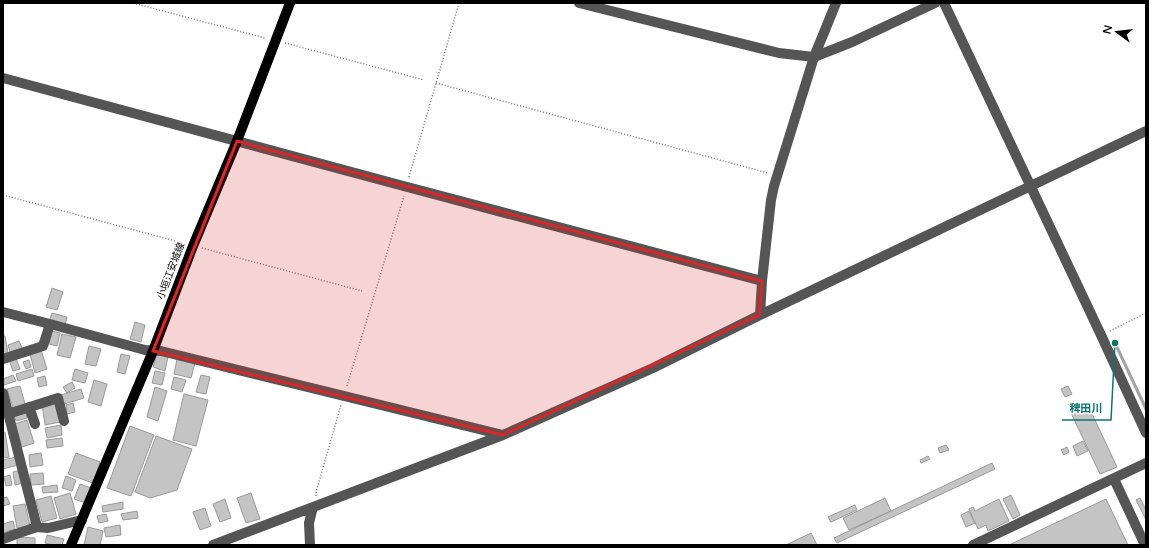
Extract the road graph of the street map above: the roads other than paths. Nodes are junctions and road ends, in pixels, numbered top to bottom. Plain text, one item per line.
1 (290, 3) edge
2 (579, 3) edge
3 (836, 3) edge
4 (935, 3) edge
5 (944, 3) edge
6 (814, 57) junction
7 (3, 78) edge
8 (1146, 131) edge
9 (237, 141) junction
10 (1030, 187) junction
11 (762, 281) junction
12 (3, 312) edge
13 (760, 315) junction
14 (50, 324) junction
15 (153, 351) junction
16 (3, 359) edge
17 (3, 393) edge
18 (29, 407) junction
19 (8, 414) junction
20 (64, 421) dead end
21 (35, 424) dead end
22 (1146, 432) edge
23 (503, 435) junction
24 (1146, 463) edge
25 (1114, 479) junction
26 (315, 506) junction
27 (82, 520) junction
28 (37, 527) junction
29 (3, 539) edge
30 (70, 545) edge
31 (214, 545) edge
32 (310, 545) edge
33 (973, 545) edge
34 (1145, 545) edge

1 - 9 main road, 小垣江安城線
2 - 6 street
3 - 6 street
4 - 6 street
5 - 10 street
6 - 11 street
7 - 9 street
8 - 10 street
9 - 11 street
9 - 15 main road, 小垣江安城線
10 - 13 street
10 - 22 street
11 - 13 street
12 - 14 street
13 - 23 street
14 - 15 street
14 - 16 street
15 - 23 street
15 - 27 main road, 小垣江安城線
17 - 19 street
18 - 19 street
18 - 20 street
18 - 21 street
19 - 28 street
23 - 26 street
24 - 25 street
25 - 33 street
25 - 34 street
26 - 31 street
26 - 32 street
27 - 28 street
27 - 30 main road, 小垣江安城線
28 - 29 street

